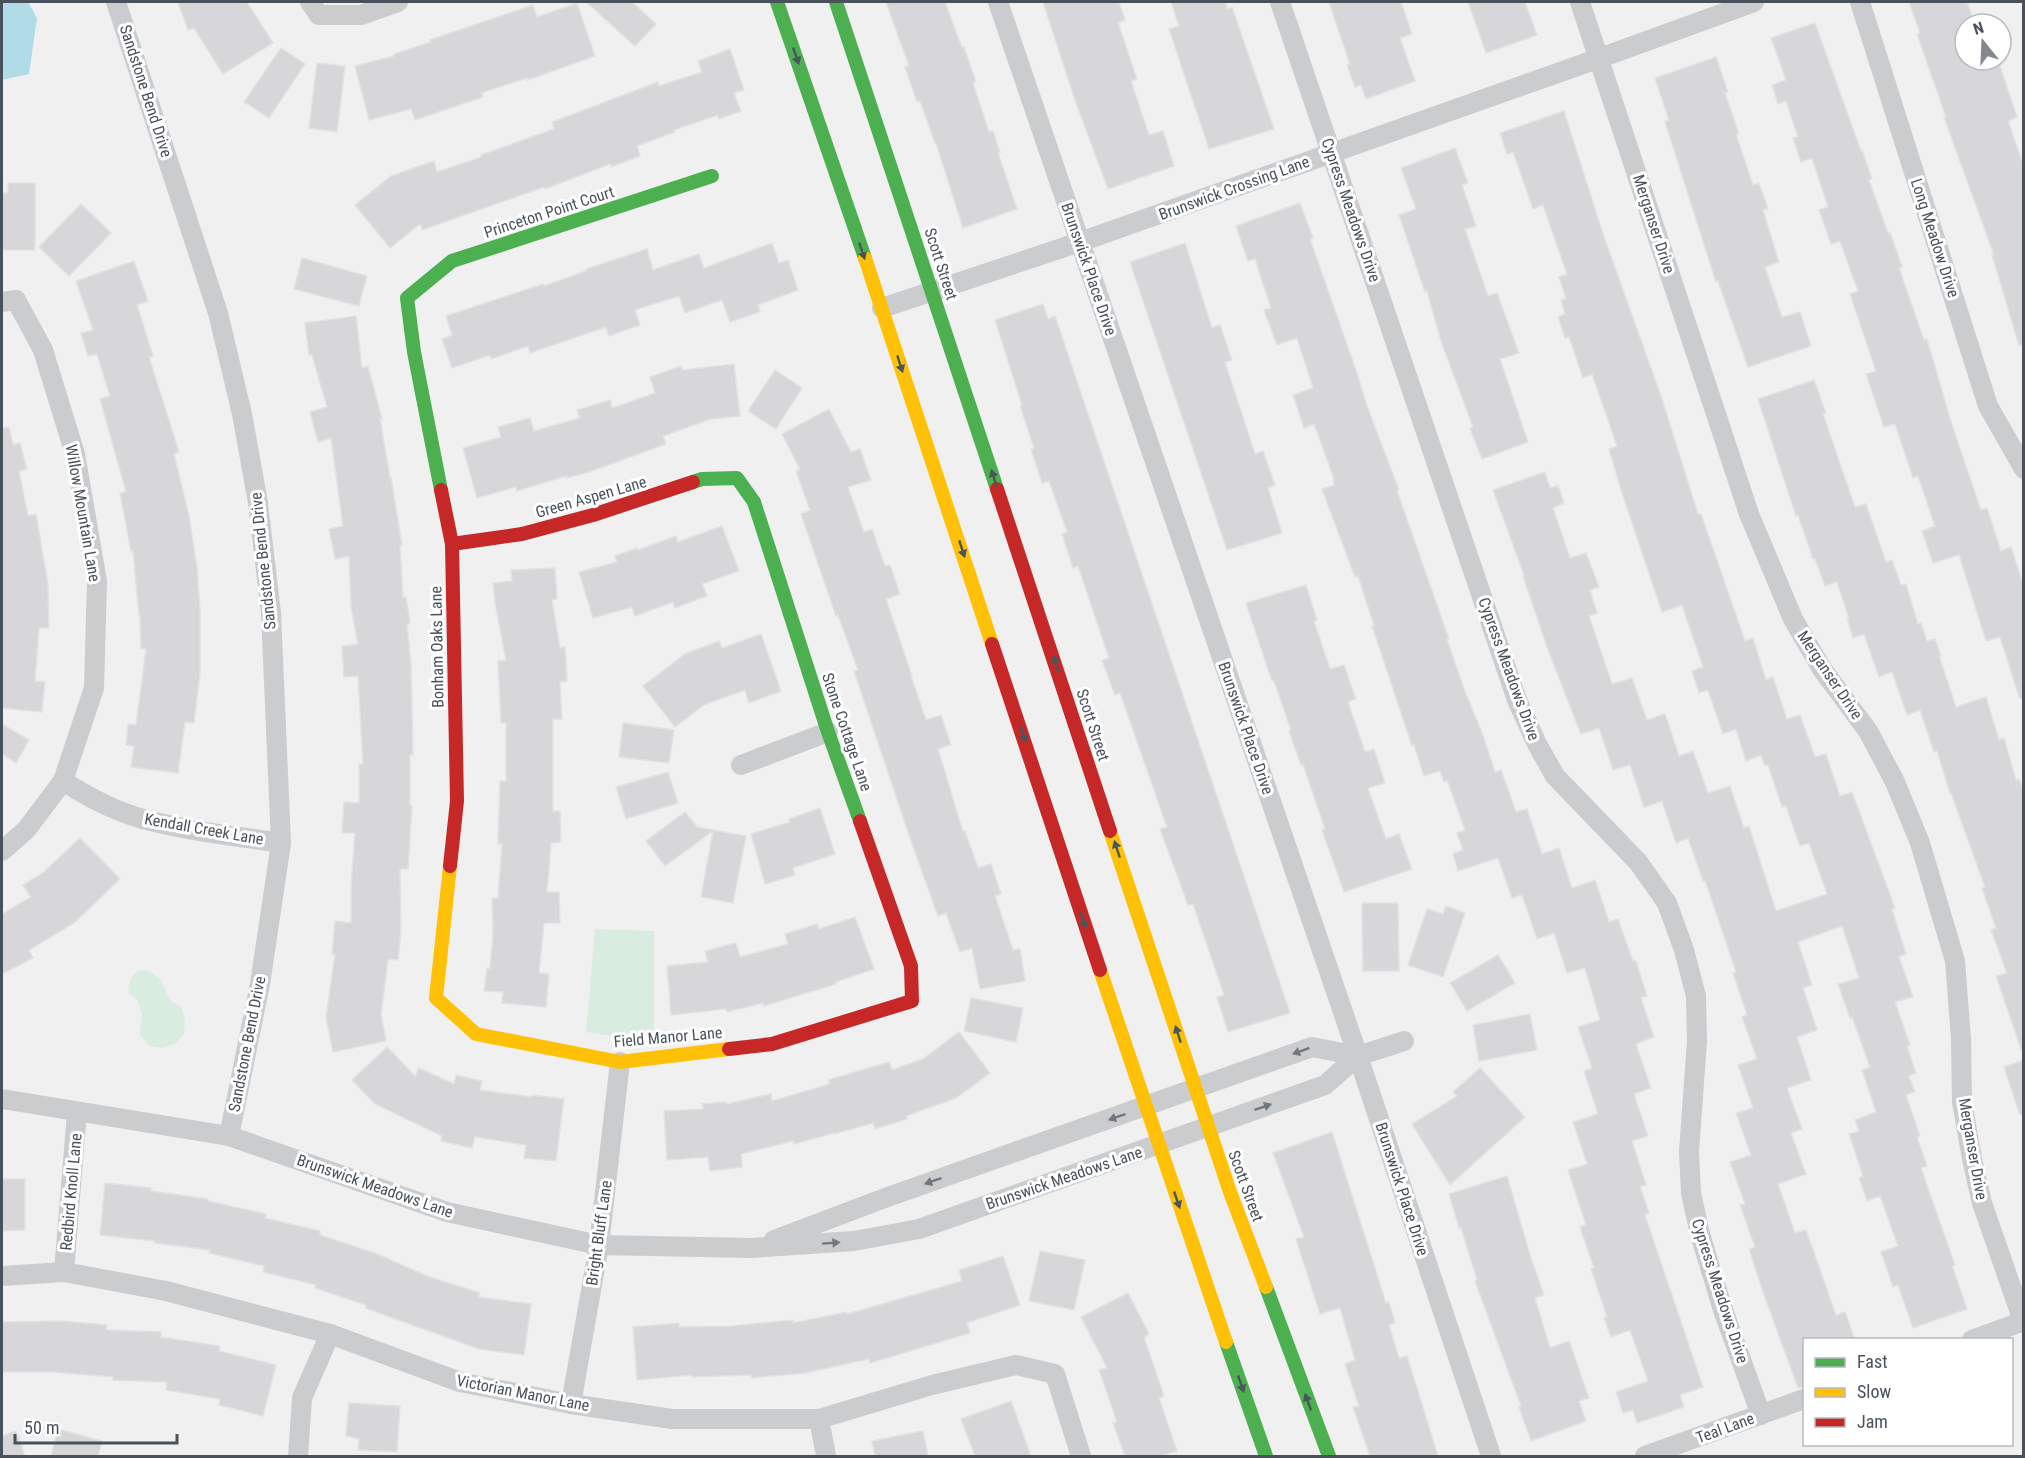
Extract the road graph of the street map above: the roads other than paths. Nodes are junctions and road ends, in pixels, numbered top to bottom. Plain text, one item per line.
1 (116, 2) edge
2 (398, 2) edge
3 (777, 2) edge
4 (836, 2) edge
5 (998, 2) edge
6 (1280, 2) edge
7 (1580, 2) edge
8 (1754, 2) edge
9 (1860, 2) edge
10 (314, 8) edge
11 (1600, 58) junction
12 (1332, 153) junction
13 (712, 176) dead end
14 (1080, 242) junction
15 (933, 293) junction
16 (407, 298) joint
17 (9, 301) edge
18 (882, 309) junction
19 (2024, 469) edge
20 (737, 478) joint
21 (452, 544) junction
22 (828, 732) junction
23 (741, 765) dead end
24 (63, 781) junction
25 (281, 843) junction
26 (2, 850) edge
27 (436, 998) joint
28 (912, 1000) joint
29 (1404, 1041) dead end
30 (1358, 1056) junction
31 (620, 1062) junction
32 (1197, 1089) junction
33 (2, 1099) edge
34 (1145, 1107) junction
35 (77, 1112) junction
36 (1208, 1126) junction
37 (229, 1136) junction
38 (1158, 1145) junction
39 (599, 1245) junction
40 (752, 1248) junction
41 (64, 1272) junction
42 (2, 1276) edge
43 (2023, 1321) edge
44 (330, 1334) junction
45 (1977, 1338) edge
46 (1803, 1399) edge
47 (571, 1404) junction
48 (1761, 1415) junction
49 (819, 1419) junction
50 (298, 1456) edge
51 (826, 1456) edge
52 (1081, 1456) edge
53 (1266, 1456) edge
54 (1329, 1456) edge
55 (1491, 1456) edge
56 (1645, 1456) edge

1 - 25 street, Sandstone Bend Drive
2 - 10 street
3 -> 18 main road
4 - 15 main road, Scott Street
5 - 14 street, Brunswick Place Drive
6 - 12 street, Cypress Meadows Drive
7 - 11 street, Merganser Drive
8 - 11 street, Brunswick Crossing Lane
9 - 19 street, Long Meadow Drive
11 - 12 street, Brunswick Crossing Lane
11 - 43 street, Merganser Drive
12 - 14 street, Brunswick Crossing Lane
12 - 48 street, Cypress Meadows Drive
13 - 16 main road, Princeton Point Court
14 - 15 street, Brunswick Crossing Lane
14 - 30 street, Brunswick Place Drive
15 - 18 street, Brunswick Crossing Lane
32 -> 15 main road, Scott Street
16 - 21 main road, Bonham Oaks Lane
17 - 24 street, Willow Mountain Lane
18 -> 34 main road
20 - 21 main road, Green Aspen Lane
20 - 22 main road, Stone Cottage Lane
21 - 27 main road, Bonham Oaks Lane
22 - 23 street
22 - 28 main road, Stone Cottage Lane
24 - 25 street, Kendall Creek Lane
24 - 26 street, Willow Mountain Lane
25 - 37 street, Sandstone Bend Drive
27 - 31 main road, Field Manor Lane
28 - 31 main road, Field Manor Lane
29 - 30 street, Brunswick Meadows Lane
30 -> 32 street, Brunswick Meadows Lane
36 -> 30 street, Brunswick Meadows Lane
30 - 55 street, Brunswick Place Drive
31 - 39 street, Bright Bluff Lane
32 - 34 street, Brunswick Meadows Lane
32 - 36 main road, Scott Street
33 - 35 street, Brunswick Meadows Lane
34 - 38 main road
34 -> 40 street, Brunswick Meadows Lane
35 - 37 street, Brunswick Meadows Lane
35 - 41 street, Redbird Knoll Lane
36 - 38 street, Brunswick Meadows Lane
54 -> 36 main road, Scott Street
37 - 39 street, Brunswick Meadows Lane
40 -> 38 street, Brunswick Meadows Lane
38 -> 53 main road
39 - 40 street, Brunswick Meadows Lane
39 - 47 street, Bright Bluff Lane
41 - 42 street, Victorian Manor Lane
41 - 44 street, Victorian Manor Lane
43 - 45 street
44 - 47 street, Victorian Manor Lane
44 - 50 street
46 - 48 street, Teal Lane
47 - 49 street, Victorian Manor Lane
48 - 56 street, Teal Lane
49 - 51 street
49 - 52 street, Victorian Manor Lane

